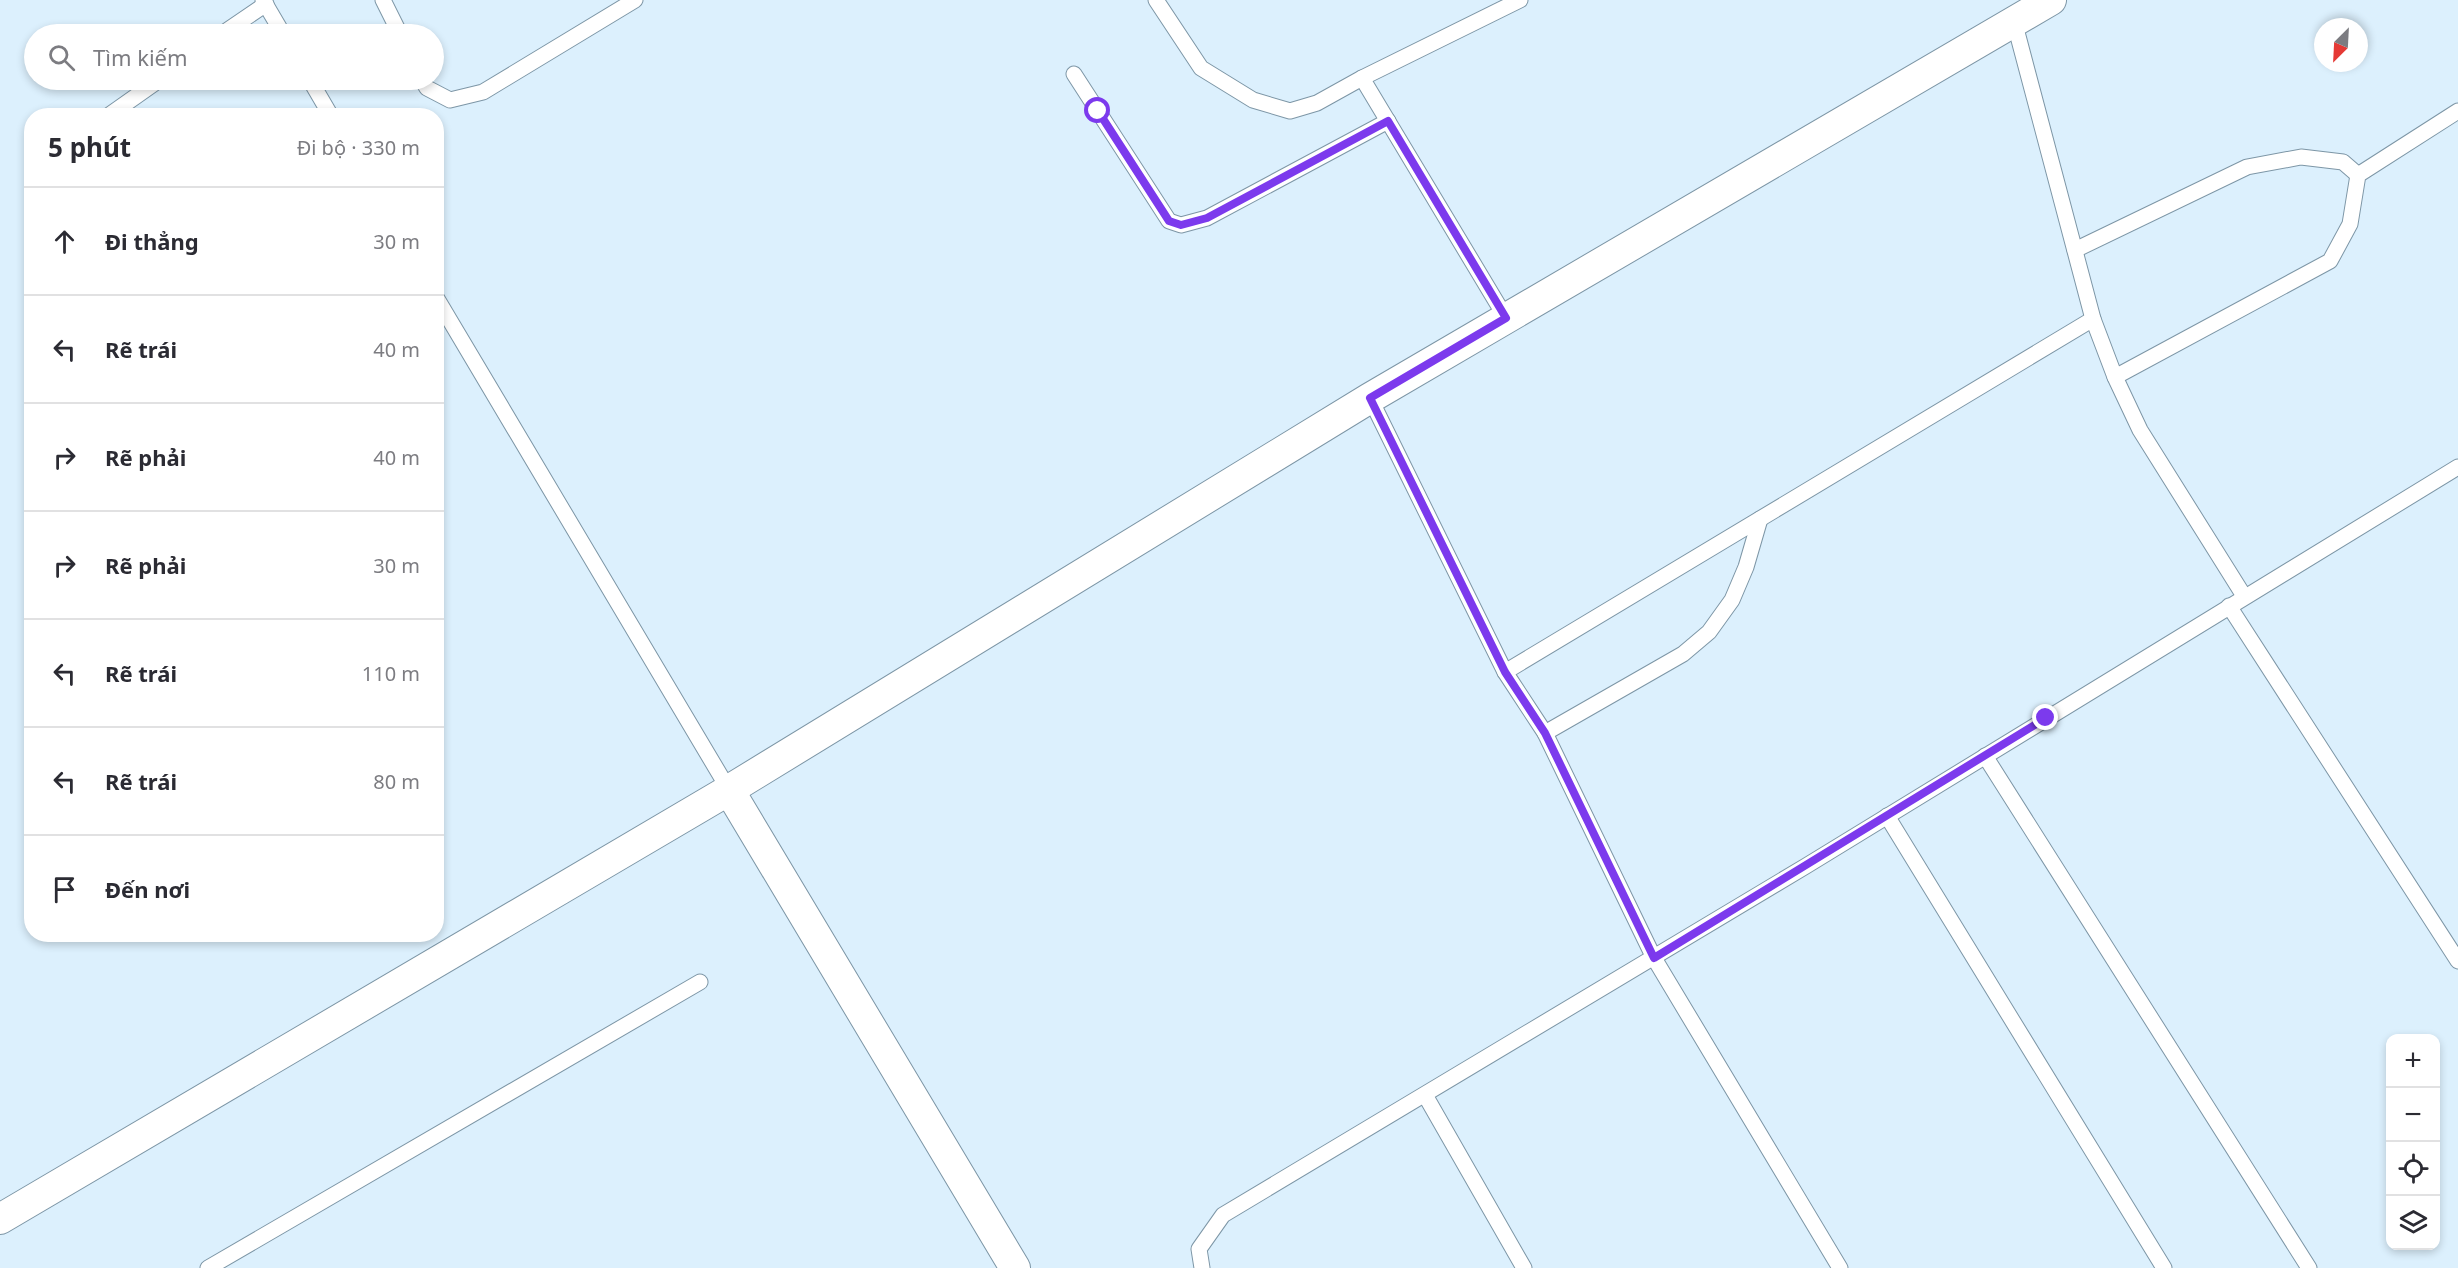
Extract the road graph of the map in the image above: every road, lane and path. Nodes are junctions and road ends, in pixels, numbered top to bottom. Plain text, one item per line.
1 (383, 0) edge
2 (635, 0) edge
3 (1156, 0) edge
4 (1520, 0) edge
5 (2050, 0) edge
6 (264, 2) edge
7 (2014, 21) junction
8 (235, 24) edge
9 (277, 24) edge
10 (395, 24) edge
11 (1074, 74) dead end
12 (1362, 78) junction
13 (145, 90) edge
14 (316, 90) edge
15 (431, 90) edge
16 (119, 108) edge
17 (326, 108) edge
18 (2458, 111) edge
19 (1388, 121) junction
20 (2358, 175) junction
21 (2075, 250) junction
22 (444, 310) edge
23 (1506, 318) junction
24 (2093, 319) junction
25 (2115, 377) junction
26 (1370, 398) junction
27 (2458, 467) edge
28 (1760, 519) junction
29 (2244, 596) junction
30 (2229, 606) junction
31 (1505, 672) junction
32 (1545, 733) junction
33 (1985, 756) junction
34 (729, 790) junction
35 (1887, 816) junction
36 (1654, 958) junction
37 (2458, 961) edge
38 (700, 982) dead end
39 (1425, 1095) junction
40 (0, 1219) edge
41 (208, 1268) edge
42 (1015, 1268) edge
43 (1202, 1268) edge
44 (1524, 1268) edge
45 (1840, 1268) edge
46 (2164, 1268) edge
47 (2309, 1268) edge

1 - 10 lane
2 - 15 lane
3 - 12 lane
4 - 12 lane
5 - 7 street
6 - 8 lane
6 - 9 lane
7 - 21 lane
7 - 23 street
11 - 19 lane
12 - 19 lane
13 - 16 lane
14 - 17 lane
18 - 20 lane
19 - 23 lane
20 - 21 lane
20 - 25 lane
21 - 24 lane
22 - 34 lane
23 - 26 street
24 - 25 lane
24 - 28 lane
25 - 29 lane
26 - 31 lane
26 - 34 street
27 - 29 lane
28 - 31 lane
28 - 32 lane
29 - 30 lane
30 - 33 lane
30 - 37 lane
31 - 32 lane
32 - 36 lane
33 - 35 lane
33 - 47 lane
34 - 40 street
34 - 42 street
35 - 36 lane
35 - 46 lane
36 - 39 lane
36 - 45 lane
38 - 41 lane
39 - 43 lane
39 - 44 lane

